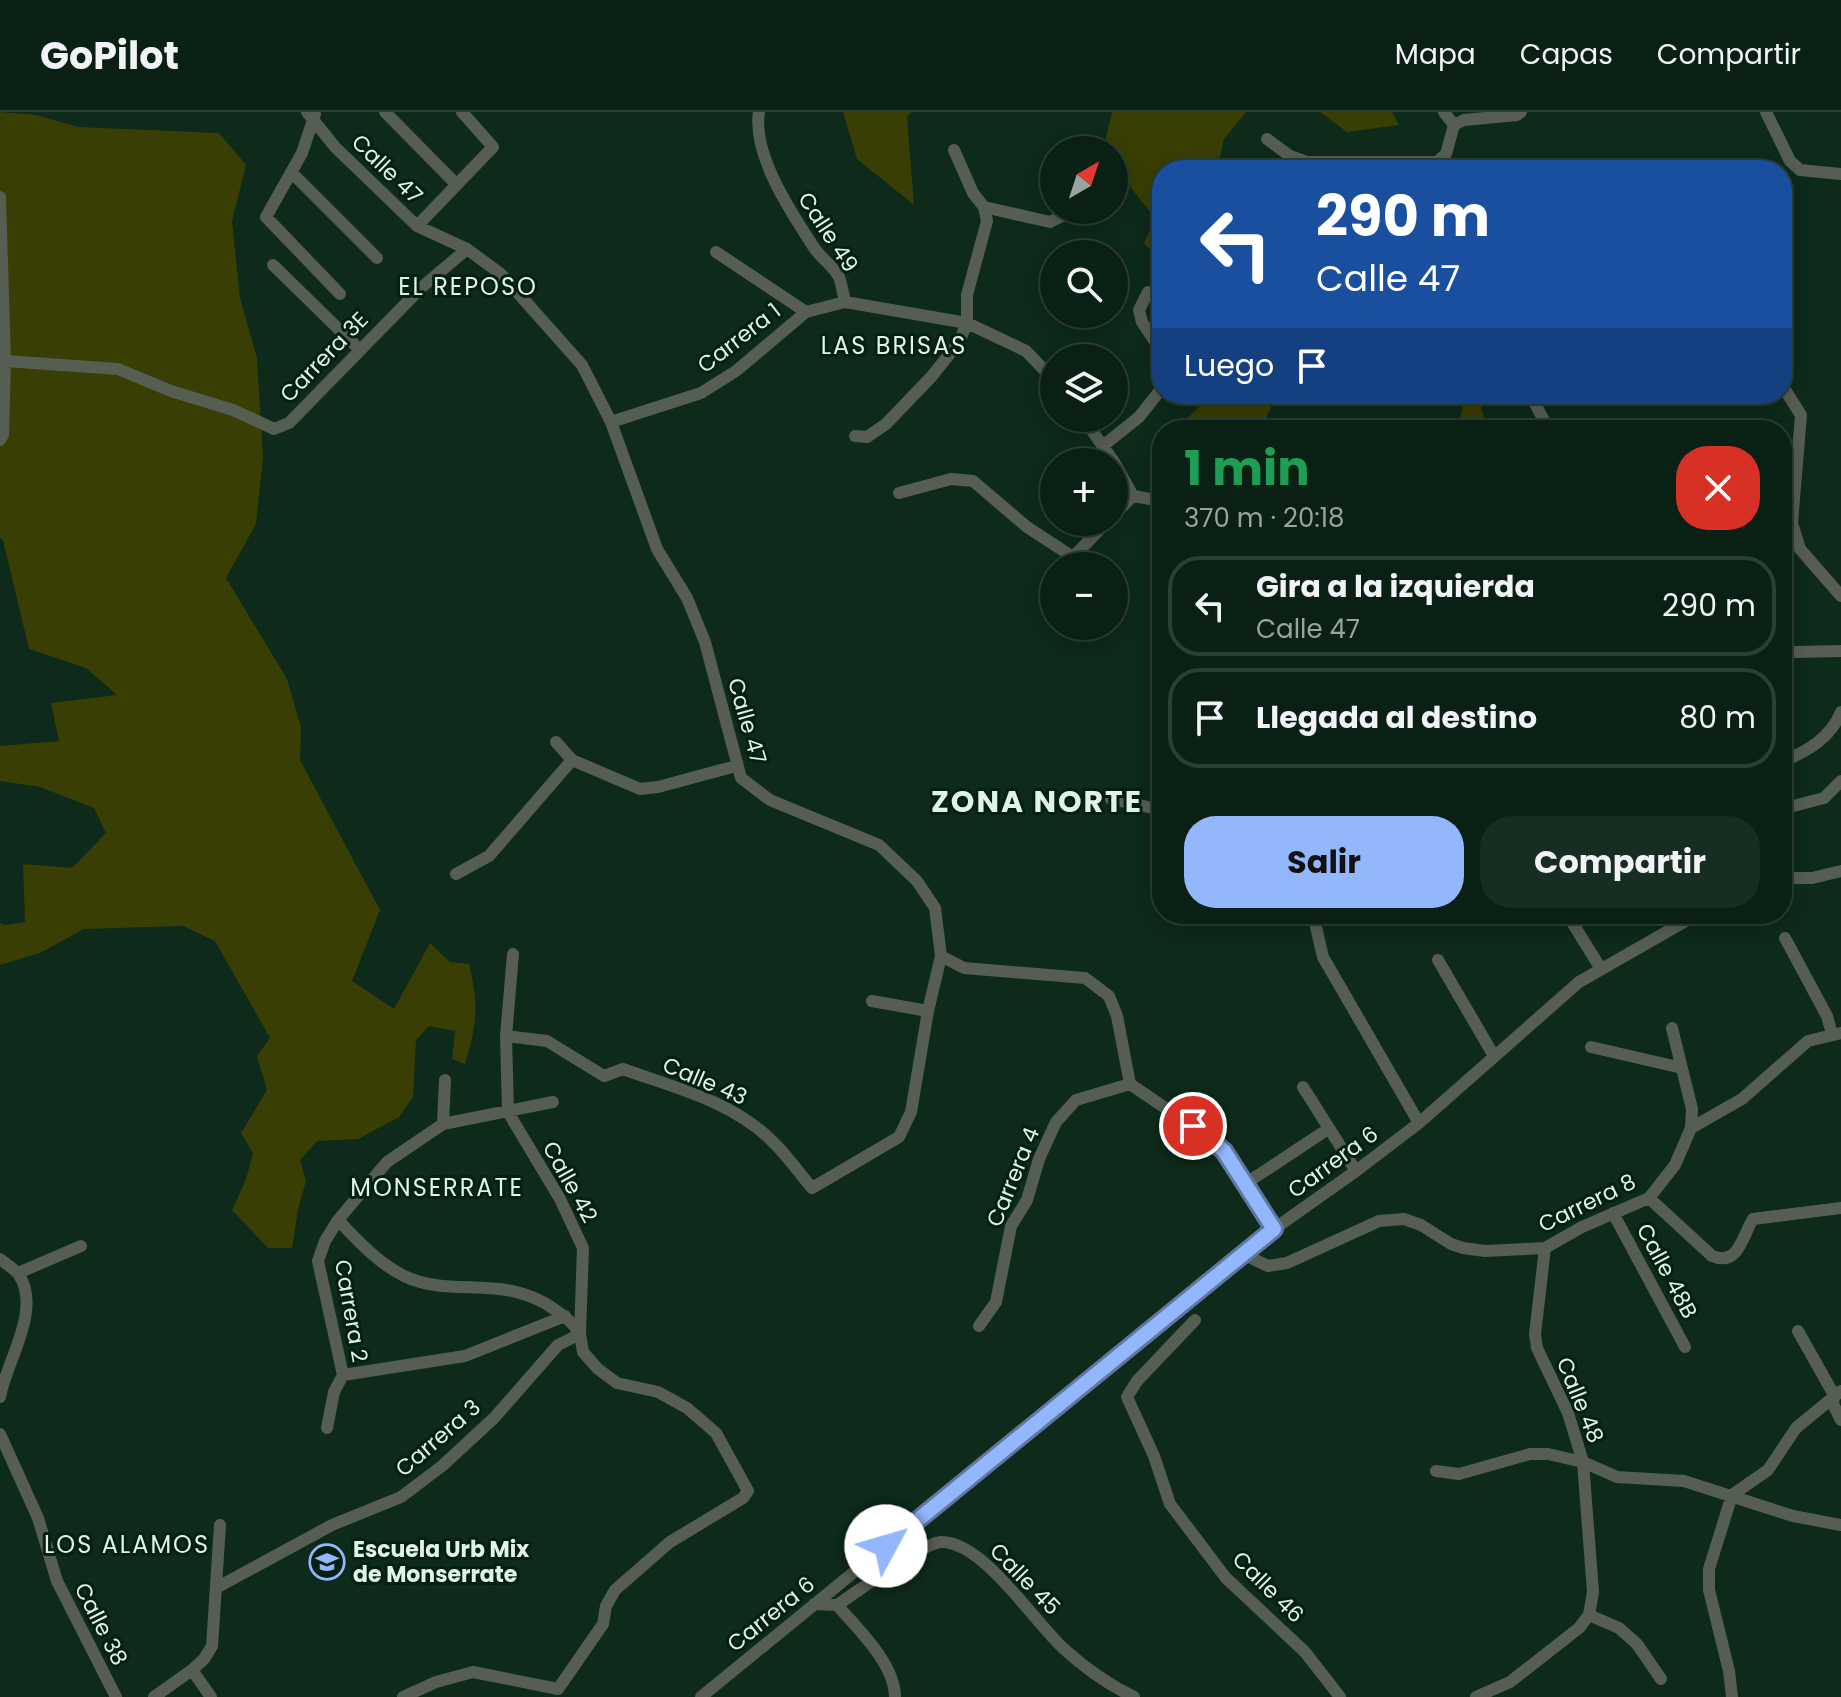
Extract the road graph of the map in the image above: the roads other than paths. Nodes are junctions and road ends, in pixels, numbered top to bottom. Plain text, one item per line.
1 (385, 112) edge
2 (462, 112) edge
3 (759, 112) edge
4 (1444, 112) edge
5 (1521, 112) edge
6 (1766, 112) edge
7 (312, 113) edge
8 (1454, 125) junction
9 (1267, 139) dead end
10 (954, 150) dead end
11 (1301, 160) edge
12 (1439, 160) edge
13 (1790, 160) edge
14 (1792, 163) edge
15 (292, 173) junction
16 (1841, 174) edge
17 (457, 185) junction
18 (0, 197) edge
19 (984, 207) junction
20 (1040, 220) edge
21 (417, 226) junction
22 (467, 249) junction
23 (716, 252) dead end
24 (377, 258) dead end
25 (273, 265) dead end
26 (1148, 292) dead end
27 (340, 294) dead end
28 (845, 302) junction
29 (806, 312) junction
30 (967, 323) junction
31 (1152, 337) edge
32 (359, 349) junction
33 (5, 361) junction
34 (1040, 366) edge
35 (1152, 401) edge
36 (1792, 401) edge
37 (611, 422) junction
38 (1094, 432) edge
39 (855, 436) dead end
40 (0, 440) edge
41 (1104, 445) junction
42 (1106, 448) edge
43 (1128, 487) edge
44 (899, 493) dead end
45 (1133, 496) junction
46 (1152, 499) edge
47 (1128, 501) edge
48 (1792, 523) edge
49 (1792, 523) edge
50 (1040, 535) edge
51 (1041, 536) edge
52 (1093, 536) edge
53 (1841, 596) edge
54 (1792, 651) edge
55 (1841, 651) edge
56 (1841, 712) edge
57 (556, 742) dead end
58 (1792, 758) edge
59 (572, 760) junction
60 (736, 766) junction
61 (1841, 781) edge
62 (1111, 799) dead end
63 (1792, 806) edge
64 (1152, 808) edge
65 (1841, 871) edge
66 (456, 874) dead end
67 (1792, 878) edge
68 (1315, 924) edge
69 (1573, 924) edge
70 (1680, 924) edge
71 (1785, 938) dead end
72 (513, 954) dead end
73 (941, 956) junction
74 (1438, 960) dead end
75 (1601, 969) junction
76 (872, 1001) dead end
77 (928, 1011) junction
78 (1672, 1028) dead end
79 (1836, 1034) edge
80 (506, 1036) junction
81 (1591, 1047) dead end
82 (1494, 1056) junction
83 (1682, 1068) junction
84 (445, 1080) dead end
85 (1130, 1084) junction
86 (1303, 1087) dead end
87 (553, 1102) dead end
88 (508, 1112) junction
89 (1419, 1123) junction
90 (443, 1124) junction
91 (1691, 1128) junction
92 (1322, 1133) dead end
93 (1356, 1171) junction
94 (1245, 1184) junction
95 (1649, 1198) junction
96 (1841, 1208) edge
97 (1613, 1213) junction
98 (338, 1220) junction
99 (1274, 1229) junction
100 (81, 1246) dead end
101 (1545, 1248) junction
102 (1243, 1254) junction
103 (0, 1259) edge
104 (18, 1273) junction
105 (565, 1316) junction
106 (1195, 1320) dead end
107 (979, 1326) dead end
108 (1798, 1331) dead end
109 (580, 1334) junction
110 (1685, 1347) dead end
111 (343, 1375) junction
112 (1838, 1393) edge
113 (0, 1397) edge
114 (1841, 1420) edge
115 (327, 1428) dead end
116 (0, 1434) edge
117 (1583, 1462) junction
118 (1436, 1471) dead end
119 (1732, 1495) junction
120 (220, 1525) dead end
121 (1841, 1525) edge
122 (216, 1588) junction
123 (814, 1604) junction
124 (837, 1605) junction
125 (1589, 1615) junction
126 (192, 1670) junction
127 (1661, 1679) dead end
128 (561, 1693) edge
129 (116, 1697) edge
130 (154, 1697) edge
131 (211, 1697) edge
132 (403, 1697) edge
133 (701, 1697) edge
134 (895, 1697) edge
135 (1134, 1697) edge
136 (1340, 1697) edge
137 (1476, 1697) edge
138 (1732, 1697) edge

1 - 17 street
2 - 17 street
3 - 28 street, Calle 49
4 - 8 street
5 - 8 street
6 - 13 street
7 - 15 street
7 - 21 street, Calle 47
8 - 12 street
9 - 11 street
10 - 19 street
14 - 16 street
15 - 24 street
15 - 27 street
17 - 21 street
18 - 33 street
19 - 20 street
19 - 30 street
21 - 22 street, Calle 47
22 - 32 street, Carrera 3E
22 - 37 street, Calle 47
23 - 29 street
25 - 32 street
26 - 31 street
28 - 29 street, Carrera 1
28 - 30 street, Calle 49
29 - 37 street, Carrera 1
30 - 34 street, Calle 49
30 - 39 street
32 - 33 street, Carrera 3E
33 - 40 street
35 - 41 street
36 - 49 street
37 - 60 street, Calle 47
38 - 41 street
41 - 42 street
43 - 45 street
44 - 50 street
45 - 46 street
45 - 47 street
48 - 53 street
51 - 52 street
54 - 55 street
56 - 58 street
57 - 59 street
59 - 60 street
59 - 66 street
60 - 73 street, Calle 47
61 - 63 street
62 - 64 street
65 - 67 street
68 - 89 street
69 - 75 street
70 - 75 street, Carrera 6
71 - 79 street
72 - 80 street, Calle 42
73 - 77 street
73 - 85 street
74 - 82 street
75 - 82 street, Carrera 6
76 - 77 street
77 - 80 street, Calle 43
78 - 83 street
79 - 91 street
80 - 88 street, Calle 42
81 - 83 street
82 - 89 street, Carrera 6
83 - 91 street
84 - 90 street
85 - 94 street
85 - 107 street, Carrera 4
86 - 93 street
87 - 88 street, Carrera 2
88 - 90 street, Carrera 2
88 - 109 street, Calle 42
89 - 93 street, Carrera 6
90 - 98 street, Carrera 2
91 - 95 street, Carrera 8
92 - 94 street
93 - 99 street, Carrera 6
94 - 99 street
95 - 96 street
95 - 97 street, Carrera 8
97 - 101 street, Carrera 8
97 - 110 street, Calle 48B
98 - 105 street
98 - 111 street, Carrera 2
99 - 102 street, Carrera 6
100 - 104 street
101 - 102 street, Carrera 8
101 - 117 street, Calle 48
102 - 123 street, Carrera 6
103 - 104 street
104 - 113 street
105 - 109 street
105 - 111 street
106 - 136 street, Calle 46
108 - 112 street
109 - 122 street, Carrera 3
109 - 128 street, Calle 42
111 - 115 street, Carrera 2
112 - 114 street
112 - 119 street
116 - 129 street, Calle 38
117 - 118 street
117 - 119 street
117 - 125 street, Calle 48
119 - 121 street
119 - 138 street
120 - 122 street
122 - 126 street
123 - 124 street
123 - 133 street, Carrera 6
124 - 134 street
124 - 135 street, Calle 45
125 - 127 street
125 - 137 street
126 - 130 street
126 - 131 street
128 - 132 street

